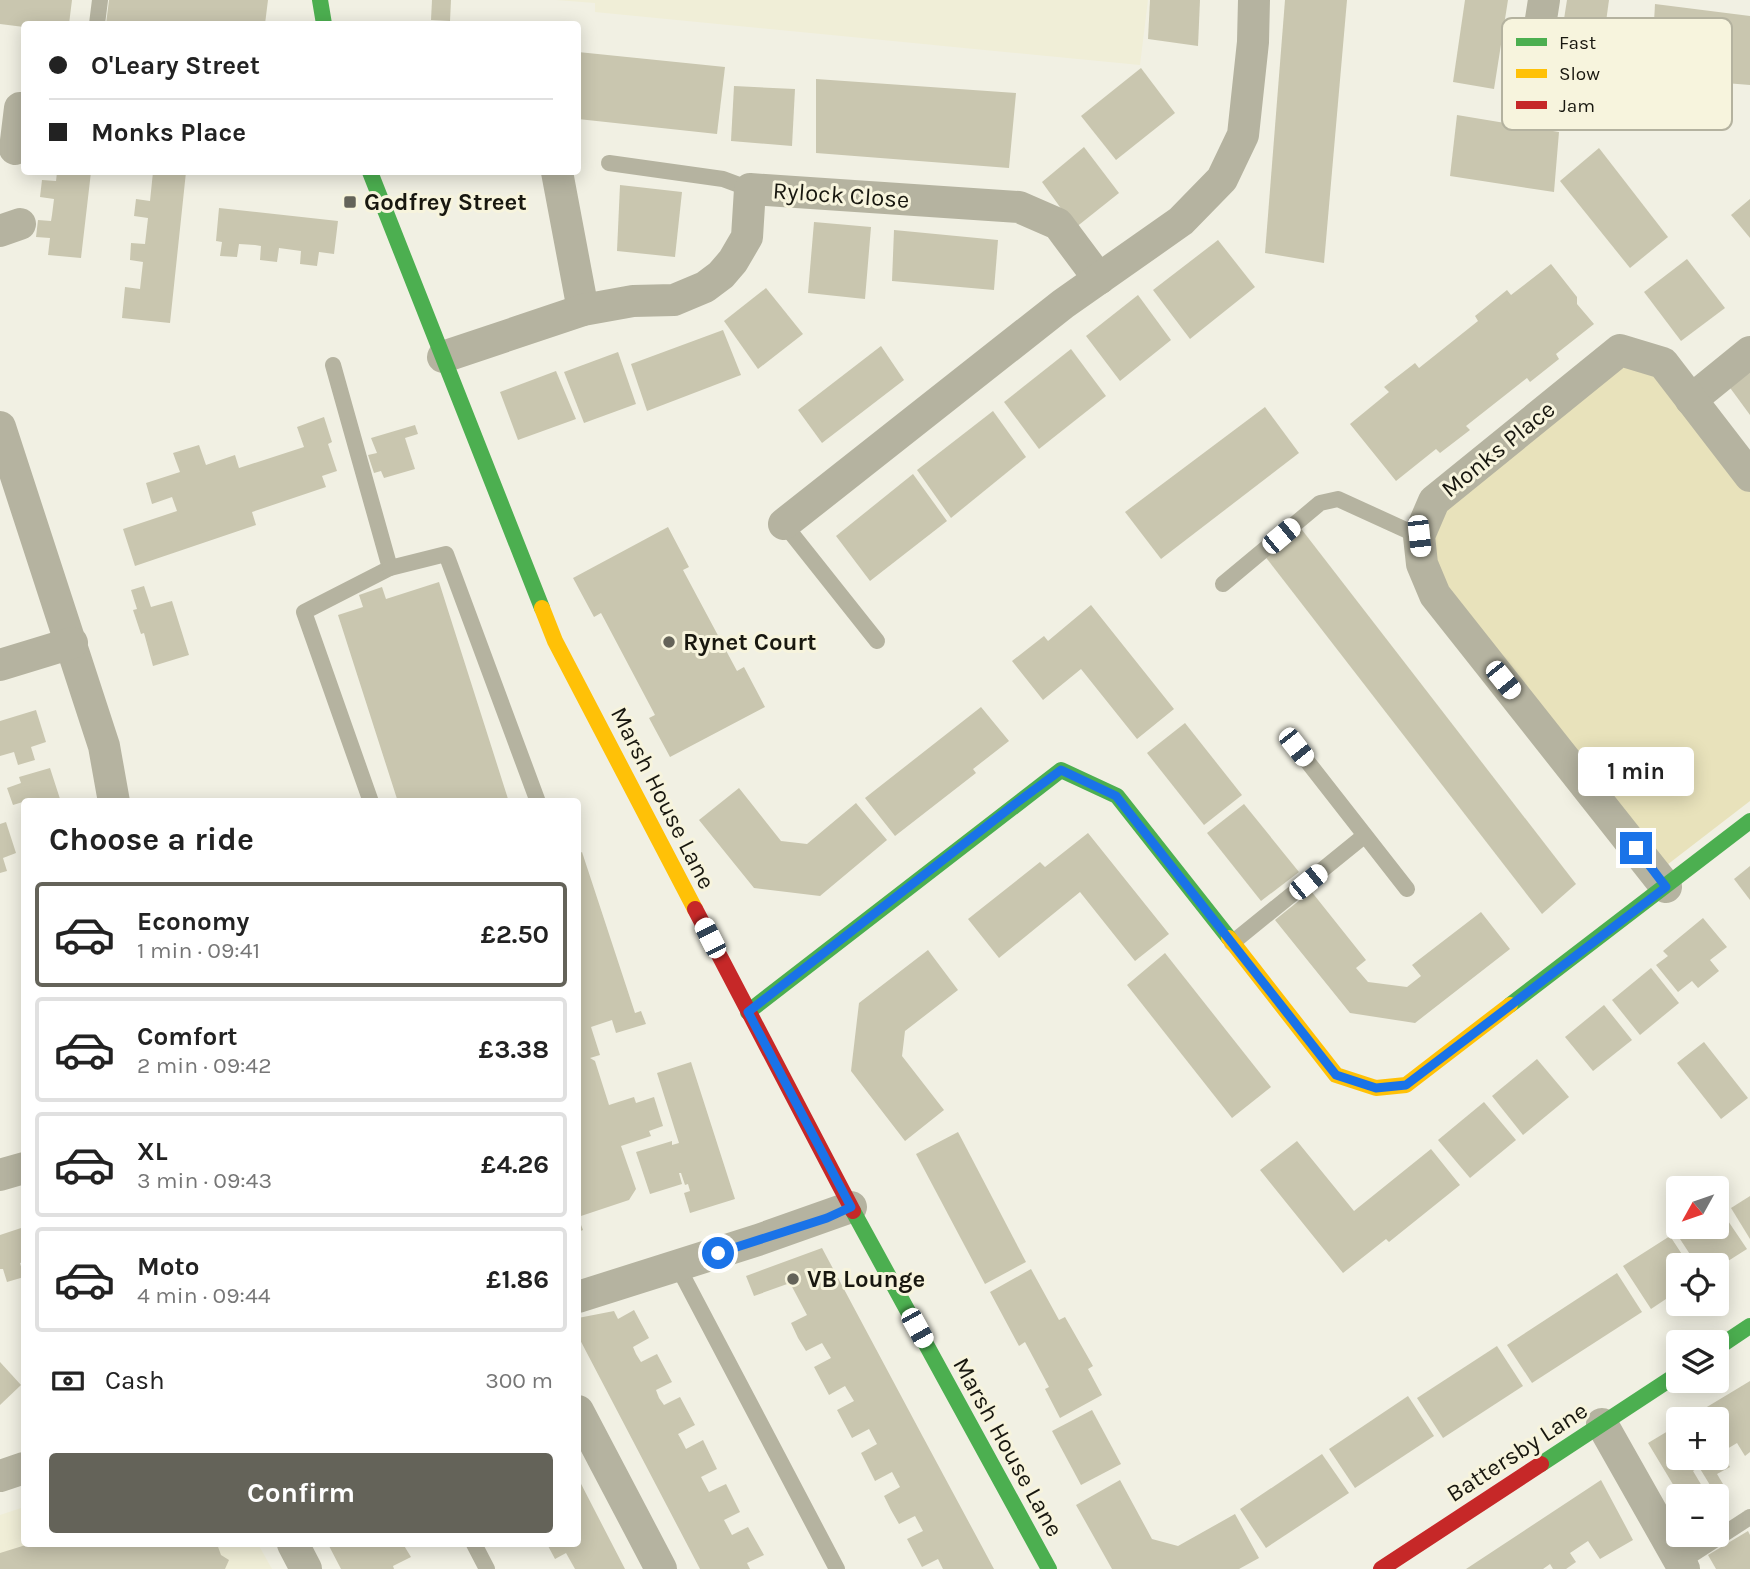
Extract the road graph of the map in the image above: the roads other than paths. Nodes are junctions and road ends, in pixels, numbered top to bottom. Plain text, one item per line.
1 (100, 0) edge
2 (320, 0) edge
3 (1254, 0) edge
4 (1544, 0) edge
5 (1541, 18) edge
6 (97, 21) edge
7 (324, 21) edge
8 (15, 108) edge
9 (15, 149) dead end
10 (609, 163) dead end
11 (371, 175) edge
12 (558, 175) edge
13 (750, 189) junction
14 (1099, 279) junction
15 (583, 310) junction
16 (1750, 352) edge
17 (443, 357) junction
18 (333, 365) dead end
19 (1690, 400) junction
20 (0, 427) edge
21 (1750, 476) edge
22 (784, 524) joint
23 (1419, 536) junction
24 (390, 568) junction
25 (1223, 584) dead end
26 (877, 641) dead end
27 (72, 643) junction
28 (0, 665) edge
29 (1296, 747) dead end
30 (113, 798) edge
31 (371, 798) edge
32 (537, 798) edge
33 (1750, 821) edge
34 (1364, 836) junction
35 (1666, 887) junction
36 (1406, 888) dead end
37 (1232, 943) junction
38 (748, 1012) junction
39 (21, 1169) edge
40 (0, 1175) edge
41 (851, 1207) junction
42 (677, 1265) junction
43 (581, 1296) edge
44 (1750, 1326) edge
45 (1729, 1340) edge
46 (1666, 1382) edge
47 (581, 1418) edge
48 (1602, 1424) junction
49 (21, 1469) edge
50 (0, 1476) edge
51 (1750, 1517) edge
52 (295, 1547) edge
53 (476, 1547) edge
54 (1678, 1567) edge
55 (306, 1569) edge
56 (487, 1569) edge
57 (661, 1569) edge
58 (837, 1569) edge
59 (1049, 1569) edge
60 (1381, 1569) edge

1 - 6 lane
2 - 7 street
3 - 14 street
4 - 5 street
8 - 9 street
10 - 13 lane
11 - 17 street, Marsh House Lane
12 - 15 street
13 - 14 street, Rylock Close
13 - 15 street, Rylock Close
14 - 22 street
15 - 17 street, Rylock Close
16 - 19 street
17 - 38 street, Marsh House Lane
18 - 24 lane
19 - 21 street, Monks Place
19 - 23 street, Monks Place
20 - 27 street
22 - 26 lane
23 - 25 lane
23 - 35 street
24 - 31 lane
24 - 32 lane
27 - 28 street
27 - 30 street
29 - 34 lane
33 - 35 street
34 - 36 lane
34 - 37 lane
35 - 37 street
37 - 38 street
38 - 41 street, Marsh House Lane
39 - 40 street
41 - 42 street
41 - 59 street, Marsh House Lane
42 - 43 street
42 - 58 lane
44 - 45 street
46 - 48 street, Battersby Lane
47 - 57 street
48 - 54 street
48 - 60 street, Battersby Lane
49 - 50 street
51 - 54 lane
52 - 55 street
53 - 56 lane

